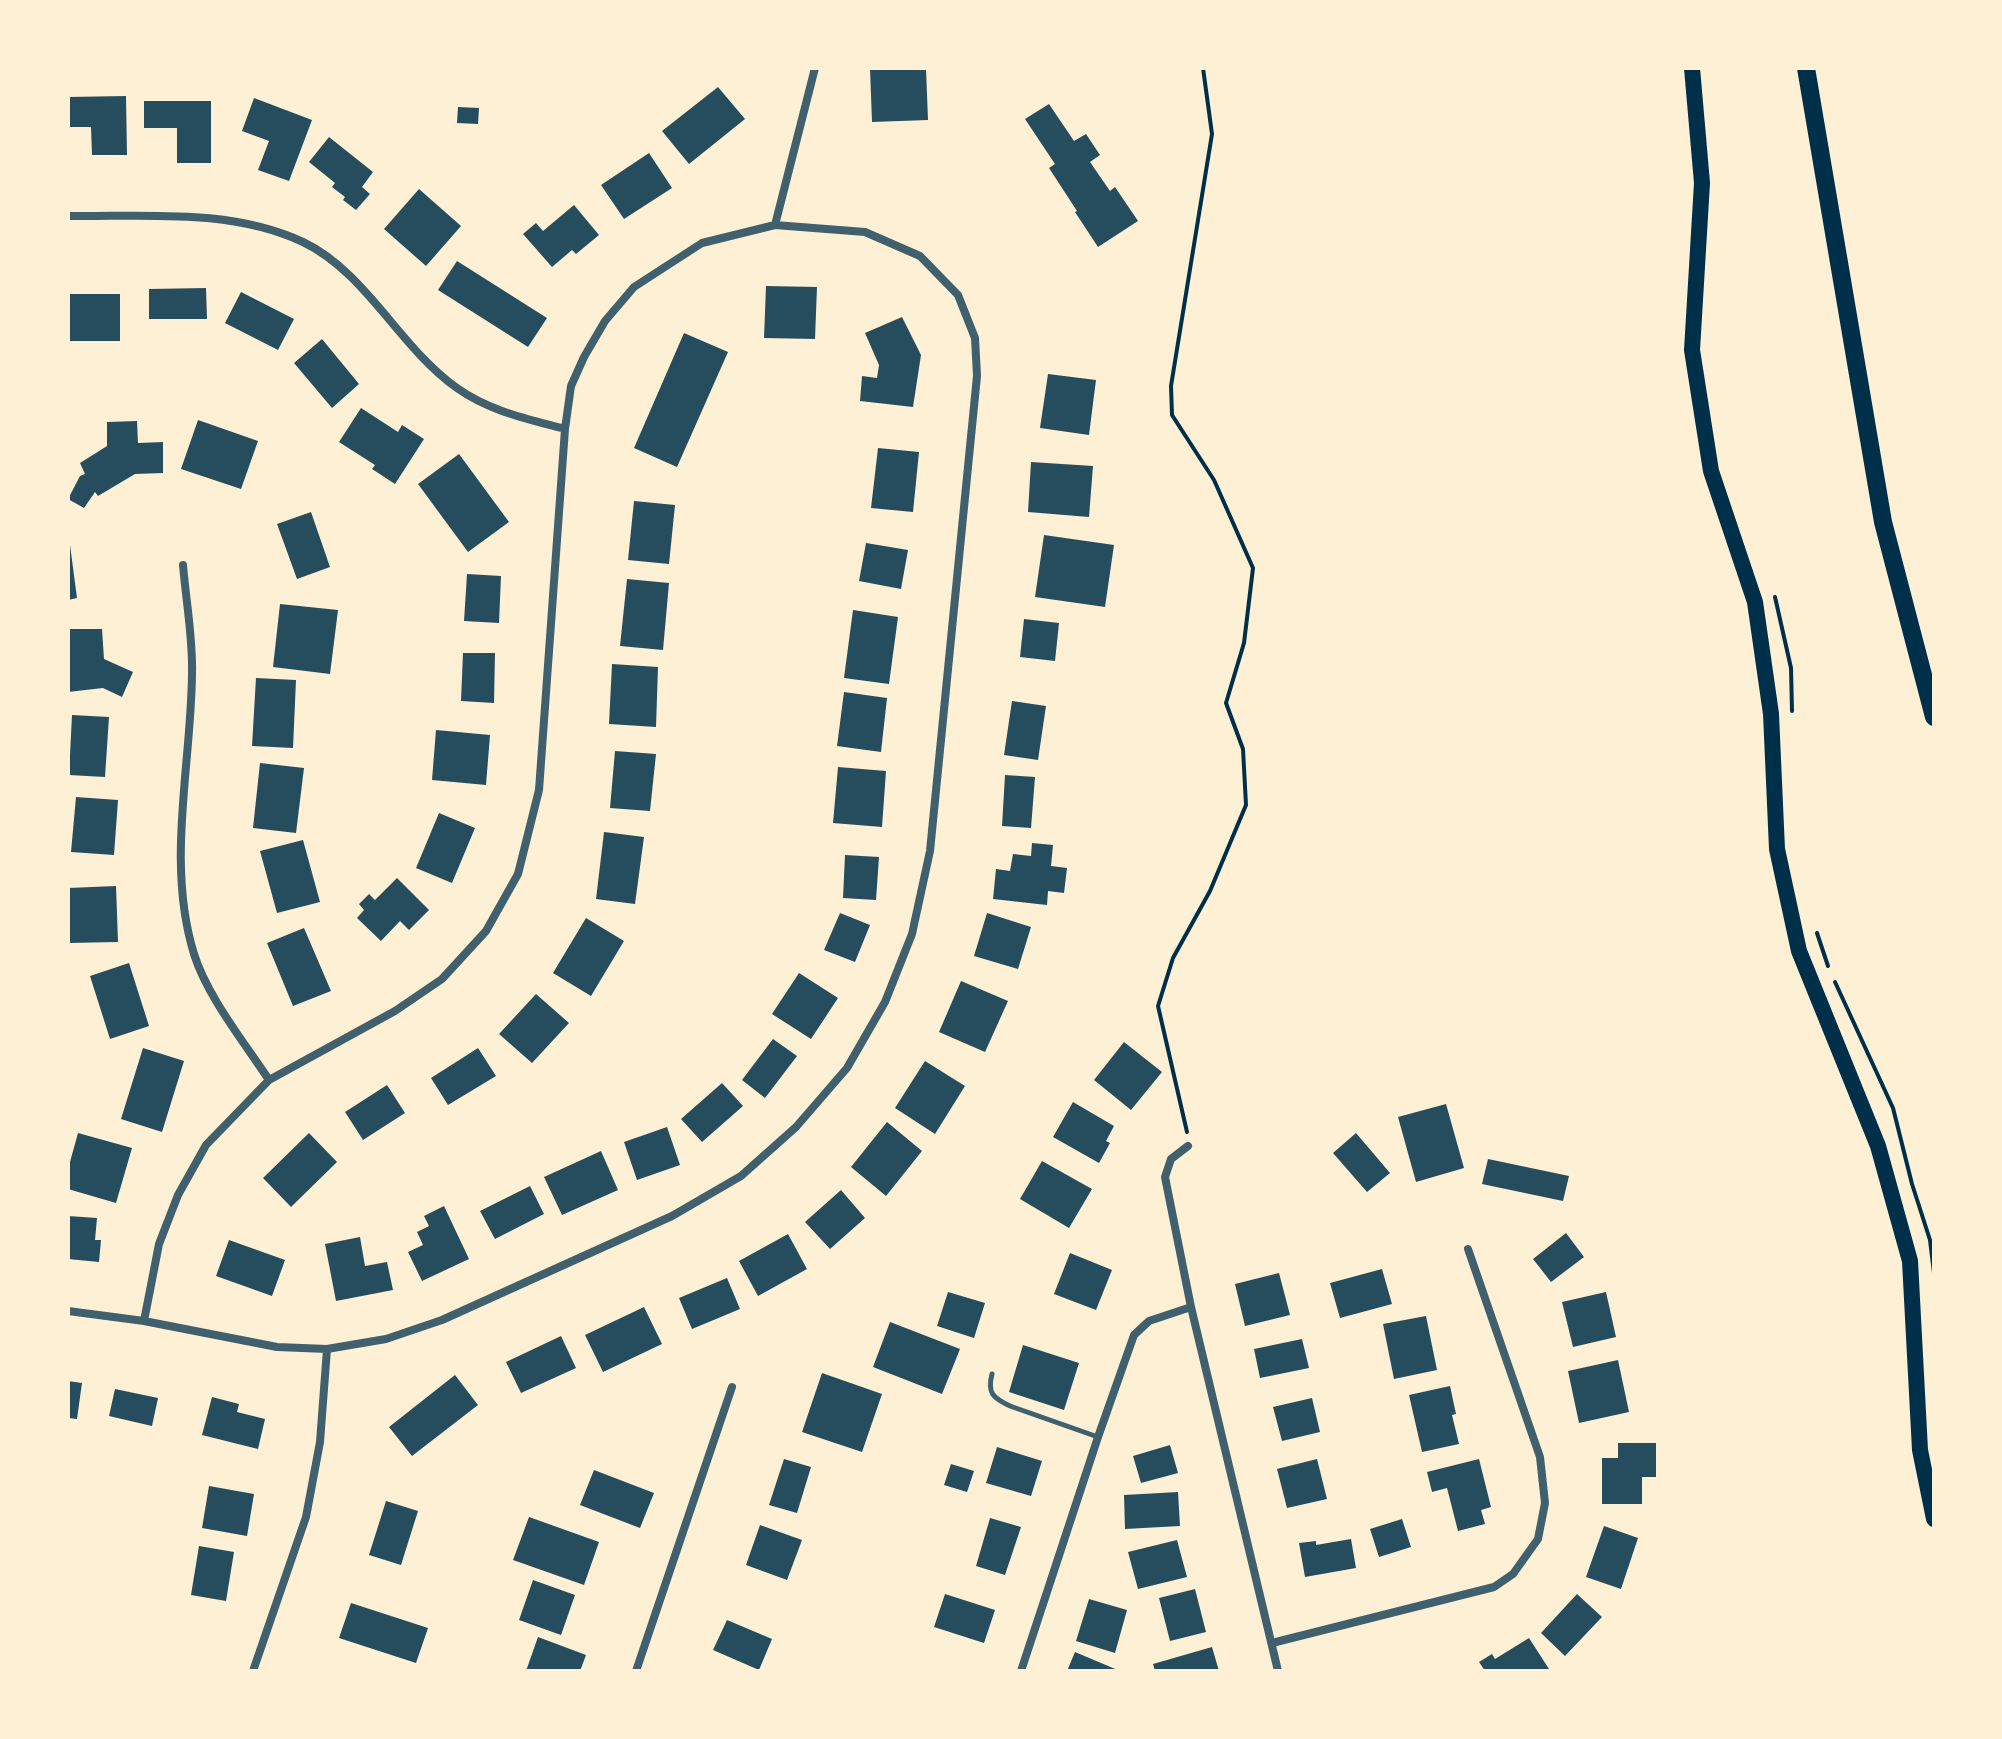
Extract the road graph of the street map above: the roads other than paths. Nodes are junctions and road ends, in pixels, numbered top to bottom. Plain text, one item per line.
1 (815, 68) edge
2 (1692, 68) edge
3 (1806, 68) edge
4 (68, 216) edge
5 (775, 225) junction
6 (565, 429) junction
7 (183, 565) dead end
8 (1934, 717) edge
9 (269, 1080) junction
10 (1188, 1146) road end
11 (1468, 1249) dead end
12 (1191, 1307) junction
13 (68, 1311) edge
14 (144, 1321) junction
15 (327, 1349) junction
16 (992, 1374) dead end
17 (732, 1387) dead end
18 (1098, 1437) junction
19 (1934, 1519) edge
20 (1272, 1643) junction
21 (253, 1671) edge
22 (636, 1671) edge
23 (1021, 1671) edge
24 (1278, 1671) edge

1 - 5 street
2 - 19 main road
3 - 8 highway
4 - 6 street
5 - 6 street
5 - 15 street
6 - 9 street
7 - 9 street
9 - 14 street
10 - 12 street
11 - 20 street
12 - 18 street
12 - 20 street
13 - 14 street
14 - 15 street
15 - 21 street
16 - 18 lane
17 - 22 street
18 - 23 street
20 - 24 street

